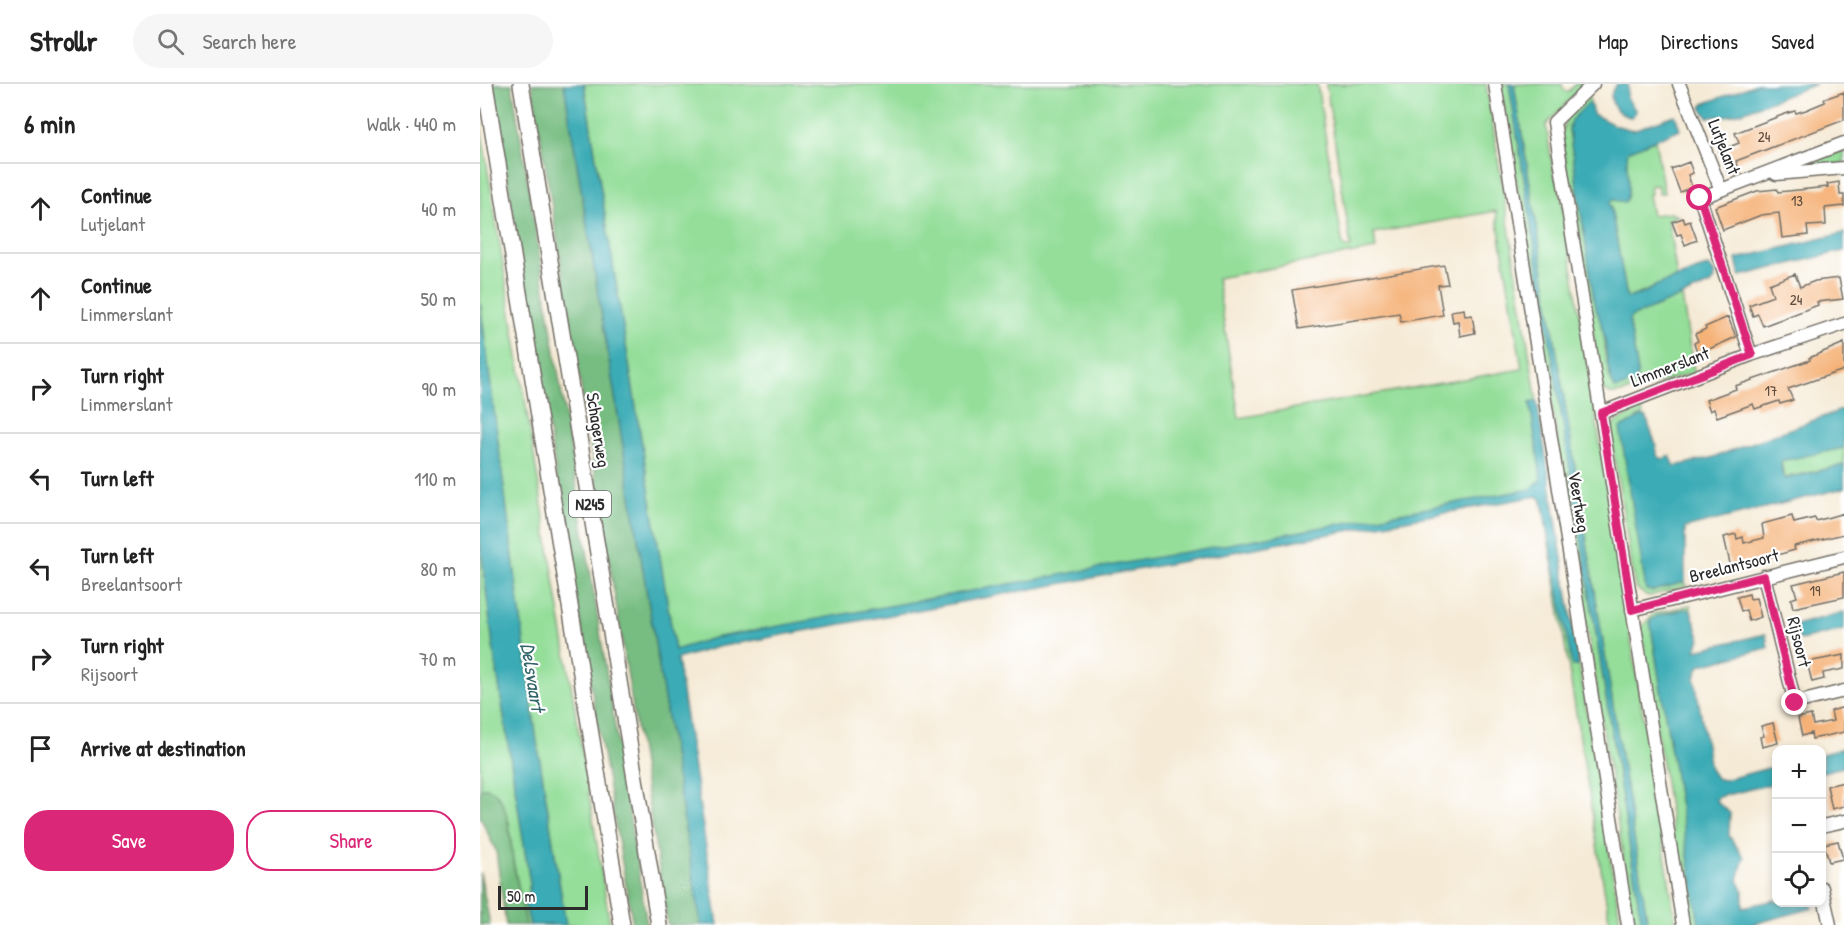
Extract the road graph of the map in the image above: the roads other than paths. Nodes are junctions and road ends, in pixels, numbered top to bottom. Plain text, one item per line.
1 (485, 84) edge
2 (521, 84) edge
3 (1495, 84) edge
4 (1593, 84) edge
5 (1679, 84) edge
6 (1844, 143) edge
7 (1844, 168) edge
8 (1762, 174) junction
9 (1721, 190) junction
10 (1844, 324) edge
11 (1752, 355) junction
12 (1601, 413) junction
13 (1844, 557) edge
14 (1764, 576) junction
15 (1632, 610) junction
16 (1844, 691) edge
17 (1844, 821) edge
18 (1826, 825) edge
19 (1826, 907) edge
20 (622, 925) edge
21 (659, 925) edge
22 (1628, 925) edge
23 (1683, 925) edge
24 (1830, 925) edge

1 - 20 main road, N245
2 - 21 main road, Schagerweg / N245
3 - 22 street, Veertweg
4 - 12 street
5 - 9 street, Lutjelant
6 - 8 street, Lutjelant
7 - 8 street, Lutjelant
8 - 9 street, Lutjelant
9 - 11 street, Lutjelant
10 - 11 street, Limmerslant
11 - 12 street, Limmerslant
12 - 15 street
13 - 14 street, Breelantsoort
14 - 15 street, Breelantsoort
14 - 16 street, Rijsoort
15 - 23 street
17 - 18 street
19 - 24 street

